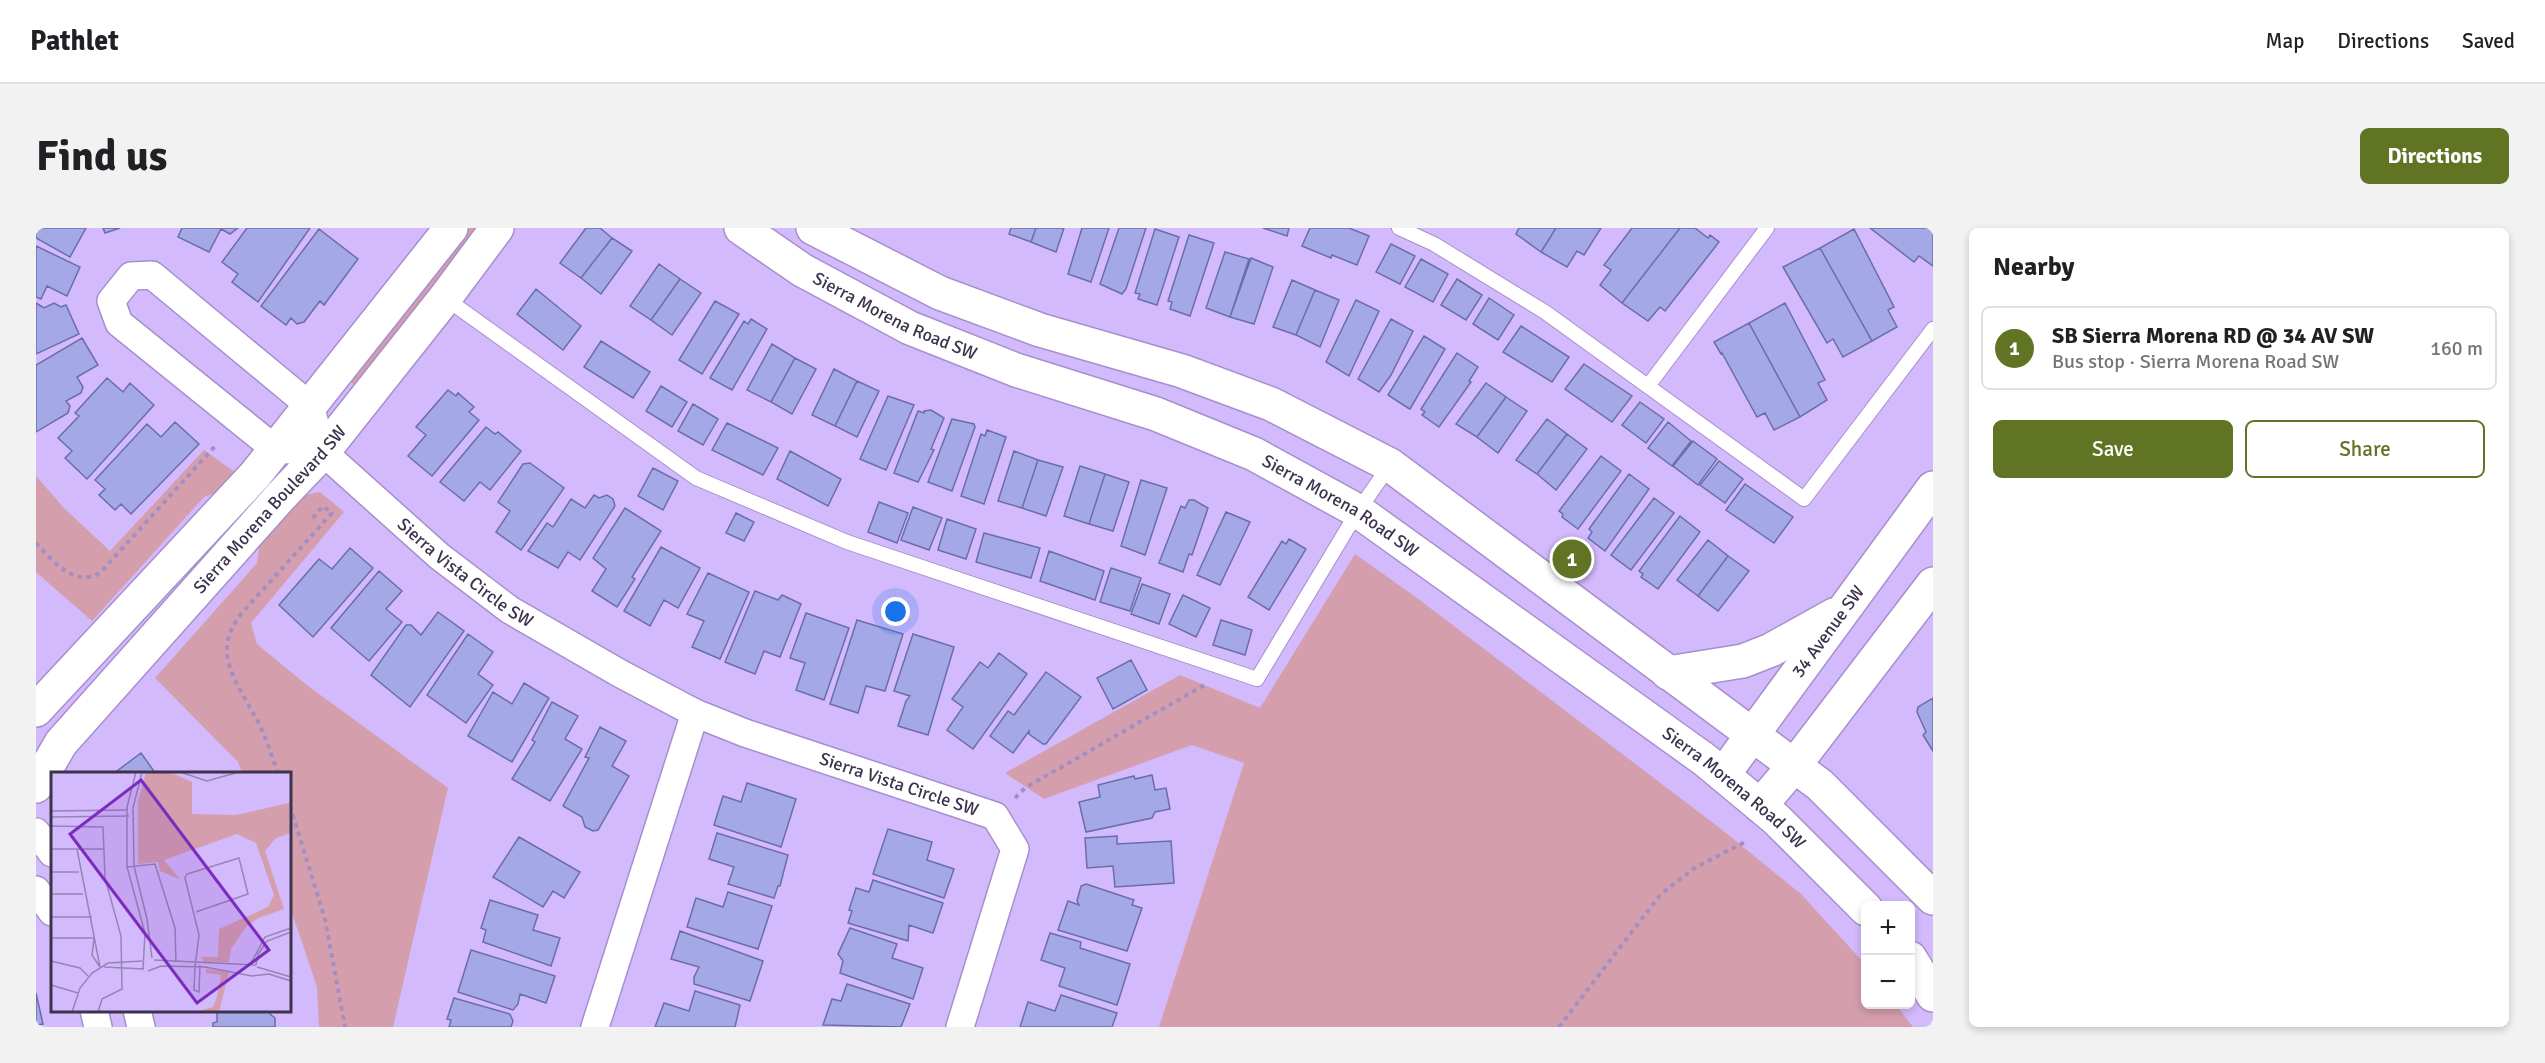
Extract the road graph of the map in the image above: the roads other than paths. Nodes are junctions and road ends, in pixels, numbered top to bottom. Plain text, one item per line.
1 (451, 228) edge
2 (497, 228) edge
3 (741, 228) edge
4 (813, 228) edge
5 (1399, 228) edge
6 (1767, 228) edge
7 (445, 298) junction
8 (1933, 329) edge
9 (1648, 386) junction
10 (310, 406) junction
11 (275, 449) junction
12 (323, 452) junction
13 (1390, 465) junction
14 (1933, 488) edge
15 (1358, 511) junction
16 (1933, 584) edge
17 (1843, 610) junction
18 (1668, 673) junction
19 (36, 710) edge
20 (695, 713) junction
21 (1750, 735) junction
22 (1794, 766) junction
23 (1723, 775) junction
24 (36, 786) edge
25 (1760, 806) junction
26 (36, 832) edge
27 (51, 852) edge
28 (36, 890) edge
29 (1933, 898) edge
30 (1861, 904) edge
31 (51, 911) edge
32 (1915, 965) edge
33 (1933, 995) edge
34 (94, 1012) edge
35 (137, 1012) edge
36 (98, 1027) edge
37 (141, 1027) edge
38 (595, 1027) edge
39 (960, 1027) edge

1 - 10 street, Sierra Morena Boulevard SW
2 - 7 street, Sierra Morena Boulevard SW
3 - 15 street, Sierra Morena Road SW
4 - 13 street
5 - 9 lane
6 - 9 lane
7 - 12 street, Sierra Morena Boulevard SW
7 - 15 lane
8 - 9 lane
10 - 11 street, Sierra Morena Boulevard SW
10 - 11 street
10 - 12 street
11 - 12 street
11 - 19 street, Sierra Morena Boulevard SW
12 - 20 street, Sierra Vista Circle SW
12 - 24 street, Sierra Morena Boulevard SW
13 - 15 lane
13 - 18 street
14 - 17 street, 34 Avenue SW
15 - 23 street, Sierra Morena Road SW
16 - 22 street
17 - 18 street
17 - 21 street, 34 Avenue SW
18 - 21 street
20 - 38 street
20 - 39 street, Sierra Vista Circle SW
21 - 22 street
21 - 23 street, 34 Avenue SW
22 - 25 street
22 - 29 street
23 - 25 street, Sierra Morena Road SW
25 - 30 street, Sierra Morena Road SW
26 - 27 street
28 - 31 street
32 - 33 street
34 - 36 street
35 - 37 street

